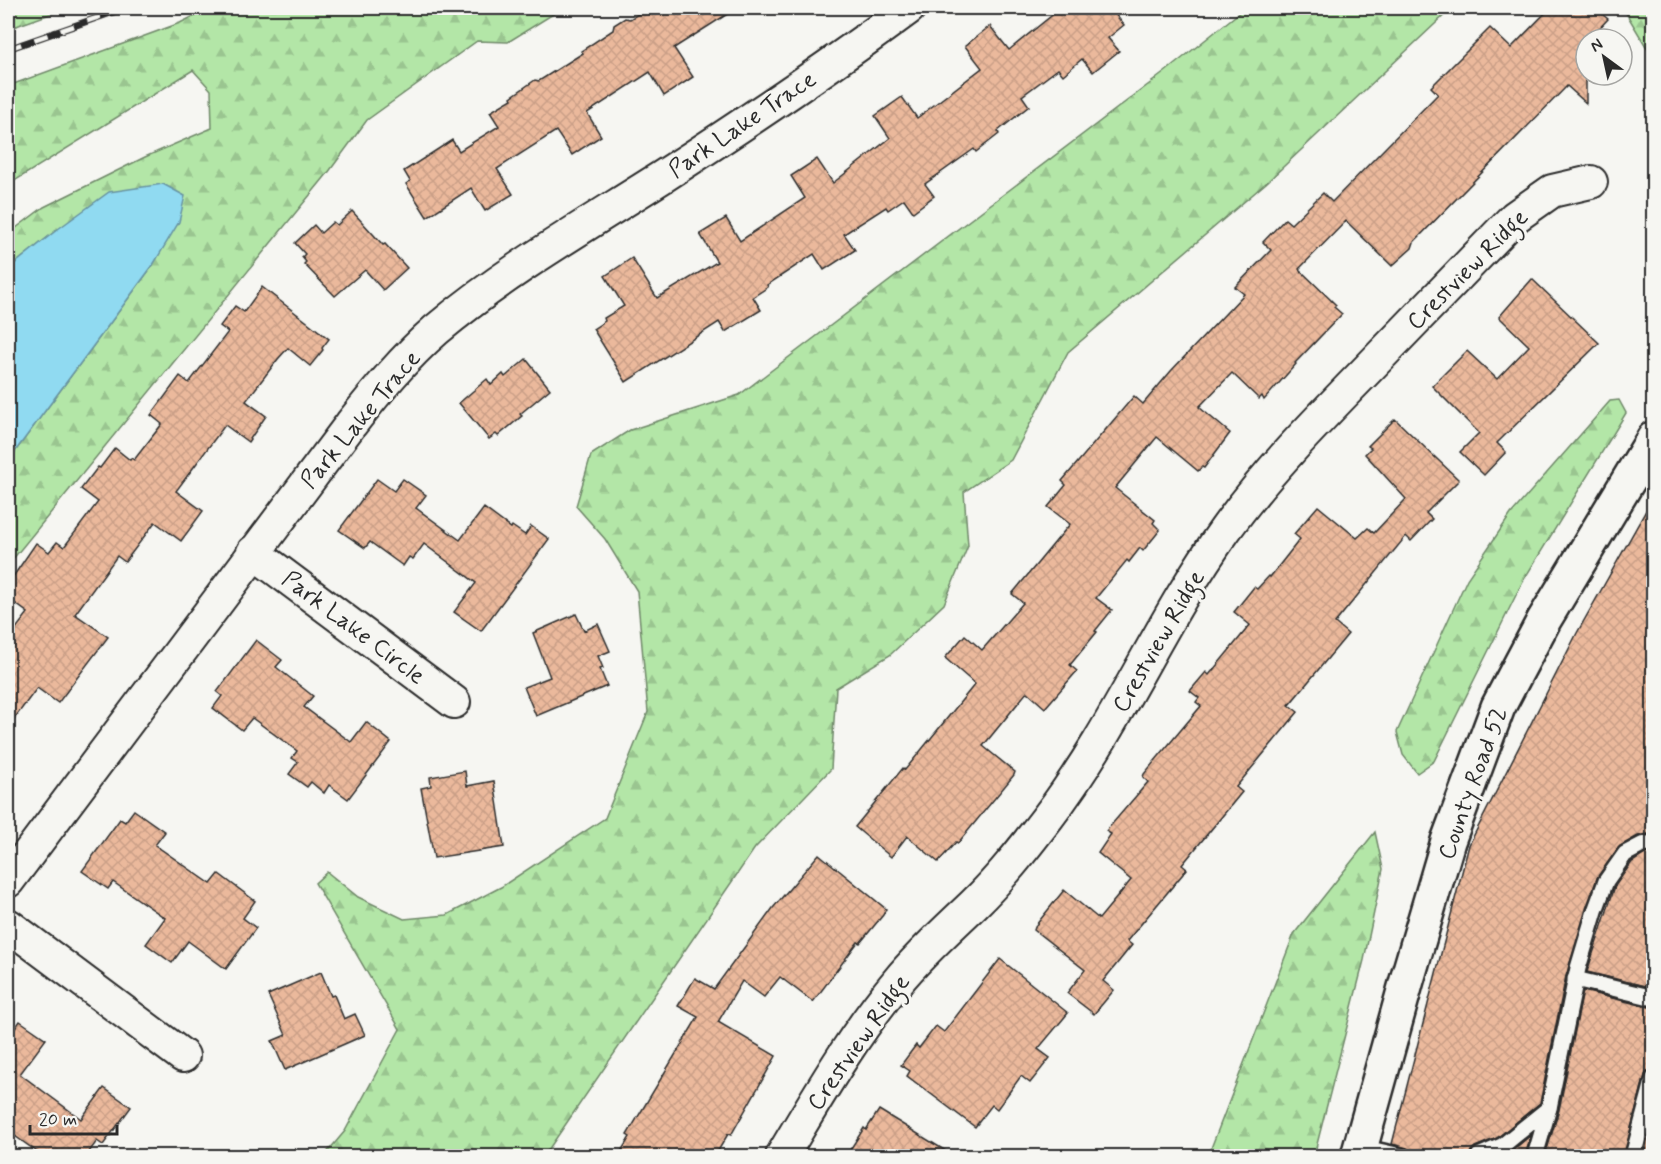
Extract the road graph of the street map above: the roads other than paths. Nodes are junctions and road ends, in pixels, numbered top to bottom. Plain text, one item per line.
1 (909, 8) edge
2 (1591, 182) dead end
3 (1653, 438) edge
4 (253, 552) junction
5 (454, 702) dead end
6 (1653, 843) edge
7 (8, 881) edge
8 (8, 925) edge
9 (1575, 979) junction
10 (1653, 998) edge
11 (183, 1056) dead end
12 (1653, 1078) edge
13 (1549, 1108) junction
14 (1360, 1152) edge
15 (783, 1156) edge
16 (1401, 1156) edge
17 (1479, 1156) edge
18 (1535, 1156) edge
19 (1633, 1156) edge

1 - 4 street, Park Lake Trace
2 - 15 street, Crestview Ridge
3 - 14 main road, County Road 52
4 - 5 street, Park Lake Circle
4 - 7 street, Park Lake Trace
6 - 9 lane
8 - 11 street
9 - 10 lane
9 - 13 lane
12 - 19 lane
13 - 17 lane
13 - 18 lane
14 - 16 lane

